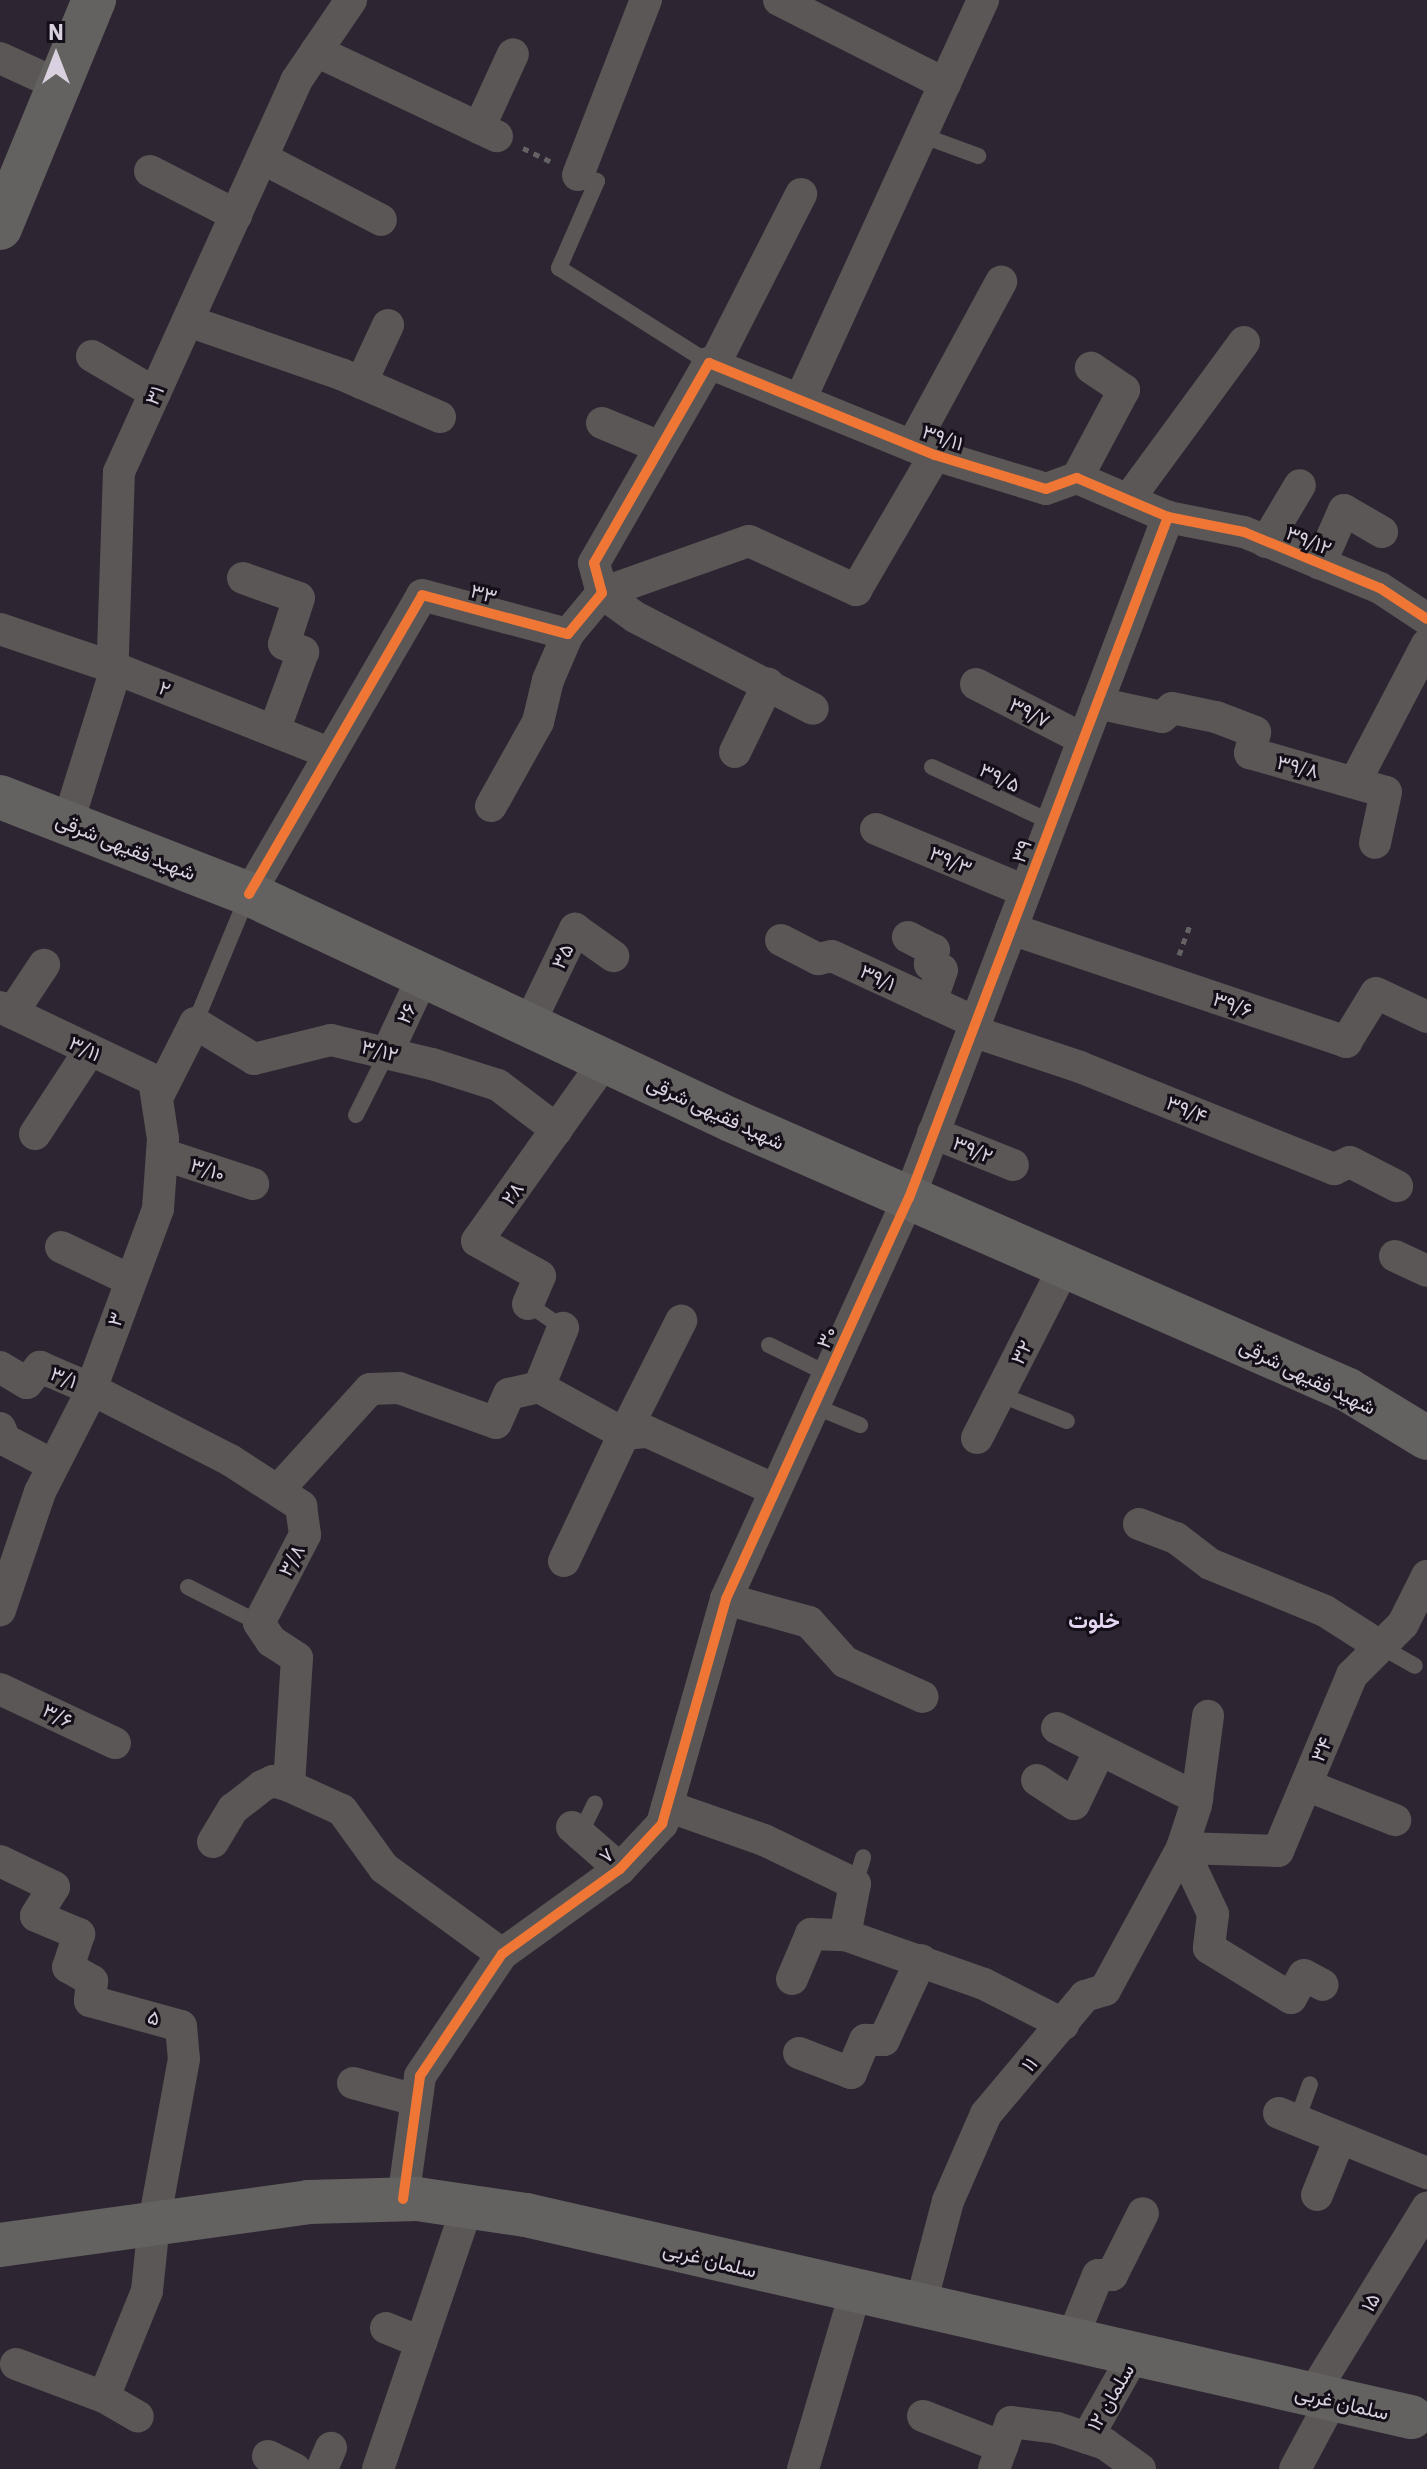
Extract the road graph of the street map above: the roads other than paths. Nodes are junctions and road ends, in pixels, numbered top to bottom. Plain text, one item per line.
1 (94, 0) edge
2 (351, 0) edge
3 (646, 0) edge
4 (779, 0) edge
5 (983, 0) edge
6 (316, 51) junction
7 (513, 54) dead end
8 (0, 58) edge
9 (945, 84) junction
10 (59, 85) junction
11 (921, 135) junction
12 (978, 156) dead end
13 (262, 158) junction
14 (150, 171) dead end
15 (578, 175) joint
16 (801, 194) dead end
17 (236, 215) junction
18 (381, 220) dead end
19 (0, 228) edge
20 (1001, 282) dead end
21 (188, 321) junction
22 (388, 325) dead end
23 (1244, 342) dead end
24 (92, 356) dead end
25 (711, 364) junction
26 (1091, 368) dead end
27 (361, 383) junction
28 (155, 393) junction
29 (800, 400) junction
30 (440, 417) dead end
31 (602, 423) dead end
32 (660, 447) junction
33 (923, 450) junction
34 (1077, 478) junction
35 (1300, 485) dead end
36 (1128, 500) junction
37 (1168, 517) junction
38 (1382, 532) dead end
39 (1266, 542) junction
40 (1320, 564) junction
41 (243, 578) dead end
42 (602, 593) junction
43 (1427, 619) edge
44 (0, 629) edge
45 (568, 634) junction
46 (1427, 644) edge
47 (112, 667) junction
48 (768, 684) junction
49 (976, 684) dead end
50 (1097, 703) junction
51 (813, 709) dead end
52 (274, 731) junction
53 (1083, 739) junction
54 (327, 752) junction
55 (735, 752) dead end
56 (932, 767) dead end
57 (1356, 780) junction
58 (0, 797) edge
59 (491, 806) dead end
60 (68, 822) junction
61 (1051, 822) junction
62 (876, 829) dead end
63 (1375, 843) dead end
64 (1025, 891) junction
65 (249, 894) junction
66 (1011, 929) junction
67 (908, 937) dead end
68 (781, 940) dead end
69 (613, 956) dead end
70 (44, 965) dead end
71 (424, 974) junction
72 (931, 1002) junction
73 (6, 1010) edge
74 (1427, 1017) edge
75 (195, 1023) junction
76 (529, 1024) junction
77 (974, 1026) junction
78 (90, 1050) junction
79 (388, 1051) junction
80 (605, 1061) junction
81 (157, 1098) junction
82 (356, 1115) dead end
83 (557, 1130) junction
84 (933, 1133) junction
85 (35, 1134) dead end
86 (162, 1154) junction
87 (1013, 1165) dead end
88 (253, 1184) dead end
89 (1397, 1186) dead end
90 (909, 1198) junction
91 (61, 1247) dead end
92 (1395, 1256) dead end
93 (1065, 1265) junction
94 (1427, 1271) edge
95 (128, 1279) junction
96 (528, 1304) joint
97 (681, 1321) dead end
98 (563, 1328) joint
99 (769, 1345) dead end
100 (0, 1367) edge
101 (828, 1374) junction
102 (539, 1387) junction
103 (91, 1389) junction
104 (999, 1394) junction
105 (814, 1406) junction
106 (1067, 1421) dead end
107 (860, 1425) dead end
108 (0, 1428) edge
109 (624, 1434) junction
110 (977, 1438) dead end
111 (1427, 1438) edge
112 (53, 1465) junction
113 (280, 1488) junction
114 (775, 1490) junction
115 (1139, 1524) dead end
116 (564, 1561) dead end
117 (1427, 1576) edge
118 (188, 1587) dead end
119 (726, 1599) junction
120 (0, 1610) edge
121 (259, 1623) junction
122 (1380, 1646) junction
123 (1415, 1666) dead end
124 (0, 1689) edge
125 (923, 1697) dead end
126 (1208, 1716) dead end
127 (1057, 1728) dead end
128 (115, 1743) dead end
129 (1100, 1750) junction
130 (1037, 1780) dead end
131 (1306, 1785) junction
132 (289, 1786) junction
133 (1197, 1798) junction
134 (595, 1803) dead end
135 (667, 1806) junction
136 (1395, 1820) dead end
137 (576, 1830) joint
138 (213, 1842) dead end
139 (1182, 1848) junction
140 (0, 1861) edge
141 (620, 1869) junction
142 (845, 1935) junction
143 (502, 1954) junction
144 (921, 1960) junction
145 (792, 1979) dead end
146 (1323, 1985) dead end
147 (1063, 2024) junction
148 (799, 2053) dead end
149 (353, 2083) dead end
150 (1310, 2084) dead end
151 (416, 2100) junction
152 (1288, 2116) joint
153 (1340, 2138) junction
154 (1427, 2173) edge
155 (1317, 2195) dead end
156 (403, 2199) junction
157 (467, 2207) junction
158 (1427, 2208) edge
159 (1143, 2213) dead end
160 (154, 2223) junction
161 (0, 2245) edge
162 (855, 2293) junction
163 (920, 2307) junction
164 (386, 2328) dead end
165 (1071, 2341) junction
166 (421, 2342) junction
167 (1134, 2355) junction
168 (16, 2364) dead end
169 (104, 2397) junction
170 (1322, 2398) junction
171 (923, 2416) dead end
172 (138, 2417) dead end
173 (1422, 2420) edge
174 (1087, 2438) junction
175 (1002, 2446) edge
176 (382, 2468) edge
177 (803, 2469) edge
178 (1140, 2469) edge
179 (1295, 2469) edge

1 - 10 street
2 - 6 street, ۳۱
3 - 15 street
4 - 9 street
5 - 9 street
6 - 7 street
6 - 13 street, ۳۱
8 - 10 street
9 - 11 street
10 - 19 street
11 - 12 lane
11 - 29 street
13 - 17 street, ۳۱
13 - 18 street
14 - 17 street
15 - 25 lane
16 - 25 street
17 - 21 street, ۳۱
20 - 33 street
21 - 27 street
21 - 28 street, ۳۱
22 - 27 street
23 - 36 street
24 - 28 street
25 - 29 street, ۳۹/۱۱
25 - 32 street
26 - 34 street
27 - 30 street
28 - 47 street, ۳۱
29 - 33 street, ۳۹/۱۱
31 - 32 street
32 - 42 street
33 - 34 street, ۳۹/۱۱
33 - 42 street
34 - 36 street
35 - 39 street
36 - 37 street
37 - 39 street, ۳۹/۱۲
37 - 50 street, ۳۹
38 - 40 street
39 - 40 street, ۳۹/۱۲
40 - 43 street, ۳۹/۱۲
41 - 52 street
42 - 45 street
42 - 48 street
44 - 47 street, ۲
45 - 54 street, ۳۳
45 - 59 street
46 - 57 street
47 - 52 street, ۲
47 - 60 street, ۳۱
48 - 51 street
48 - 55 street
49 - 53 street, ۳۹/۷
50 - 53 street, ۳۹
50 - 57 street, ۳۹/۸
52 - 54 street, ۲
53 - 61 street, ۳۹
54 - 65 street, ۳۳
56 - 61 lane, ۳۹/۵
57 - 63 street, ۳۹/۸
58 - 60 street, شهید فقیهی شرقی
60 - 65 street, شهید فقیهی شرقی
61 - 64 street, ۳۹
62 - 64 street, ۳۹/۳
64 - 66 street, ۳۹
65 - 71 street, شهید فقیهی شرقی
65 - 75 lane
66 - 74 street, ۳۹/۶
66 - 77 street, ۳۹
67 - 72 street
68 - 72 street, ۳۹/۱
69 - 76 street, ۳۵
70 - 73 street
71 - 76 street, شهید فقیهی شرقی
71 - 79 street, ۲۶
72 - 77 street, ۳۹/۱
73 - 78 street, ۳/۱۱
75 - 79 street, ۳/۱۲
75 - 81 street
76 - 80 street, شهید فقیهی شرقی
77 - 84 street, ۳۹
77 - 89 street, ۳۹/۴
78 - 81 street, ۳/۱۱
78 - 85 street
79 - 82 lane
79 - 83 street, ۳/۱۲
80 - 83 street, ۲۸
80 - 90 street, شهید فقیهی شرقی
81 - 86 street, ۳
83 - 96 street, ۲۸
84 - 87 street, ۳۹/۲
84 - 90 street, ۳۹
86 - 88 street, ۳/۱۰
86 - 95 street, ۳
90 - 93 street, شهید فقیهی شرقی
90 - 101 street, ۳۰
91 - 95 street
92 - 94 street
93 - 104 street, ۳۲
93 - 111 street, شهید فقیهی شرقی
95 - 103 street, ۳
96 - 98 lane
97 - 109 street
98 - 102 street
99 - 101 lane
100 - 103 street, ۳/۱
101 - 105 street, ۳۰
102 - 109 street
102 - 113 street
103 - 112 street, ۳
103 - 113 street, ۳/۸
104 - 106 lane
104 - 110 street, ۳۲
105 - 107 lane
105 - 114 street, ۳۰
108 - 112 street
109 - 114 street
109 - 116 street
112 - 120 street, ۳
113 - 121 street, ۳/۸
114 - 119 street, ۷
115 - 122 street
117 - 122 street, ۳۴
118 - 121 lane
119 - 125 street
119 - 135 street, ۷
121 - 132 street
122 - 123 lane
122 - 131 street, ۳۴
124 - 128 street, ۳/۶
126 - 133 street, ۱۱
127 - 129 street
129 - 130 street
129 - 133 street
131 - 136 street
131 - 139 street, ۳۴
132 - 138 street
132 - 143 street
133 - 139 street, ۱۱
134 - 137 lane
135 - 141 street, ۷
135 - 142 street
137 - 141 street
139 - 146 street
139 - 147 street, ۱۱
140 - 160 street, ۵
141 - 143 street, ۷
142 - 144 street
142 - 145 street
143 - 151 street, ۷
144 - 147 street
144 - 148 street
147 - 163 street, ۱۱
149 - 151 street
150 - 152 lane
151 - 156 street, ۷
152 - 153 street
153 - 154 street
153 - 155 street
156 - 157 street, سلمان غربی
156 - 160 street, سلمان غربی
157 - 162 street, سلمان غربی
157 - 166 street
158 - 170 street, ۱۵
159 - 165 street
160 - 161 street, سلمان غربی
160 - 169 street
162 - 163 street, سلمان غربی
162 - 177 street
163 - 165 street, سلمان غربی
164 - 166 street
165 - 167 street, سلمان غربی
166 - 176 street
167 - 170 street, سلمان غربی
167 - 174 street, سلمان ۱۲
168 - 169 street
169 - 172 street
170 - 173 street, سلمان غربی
170 - 179 street, ۱۵
171 - 175 street
174 - 175 street
174 - 178 street

